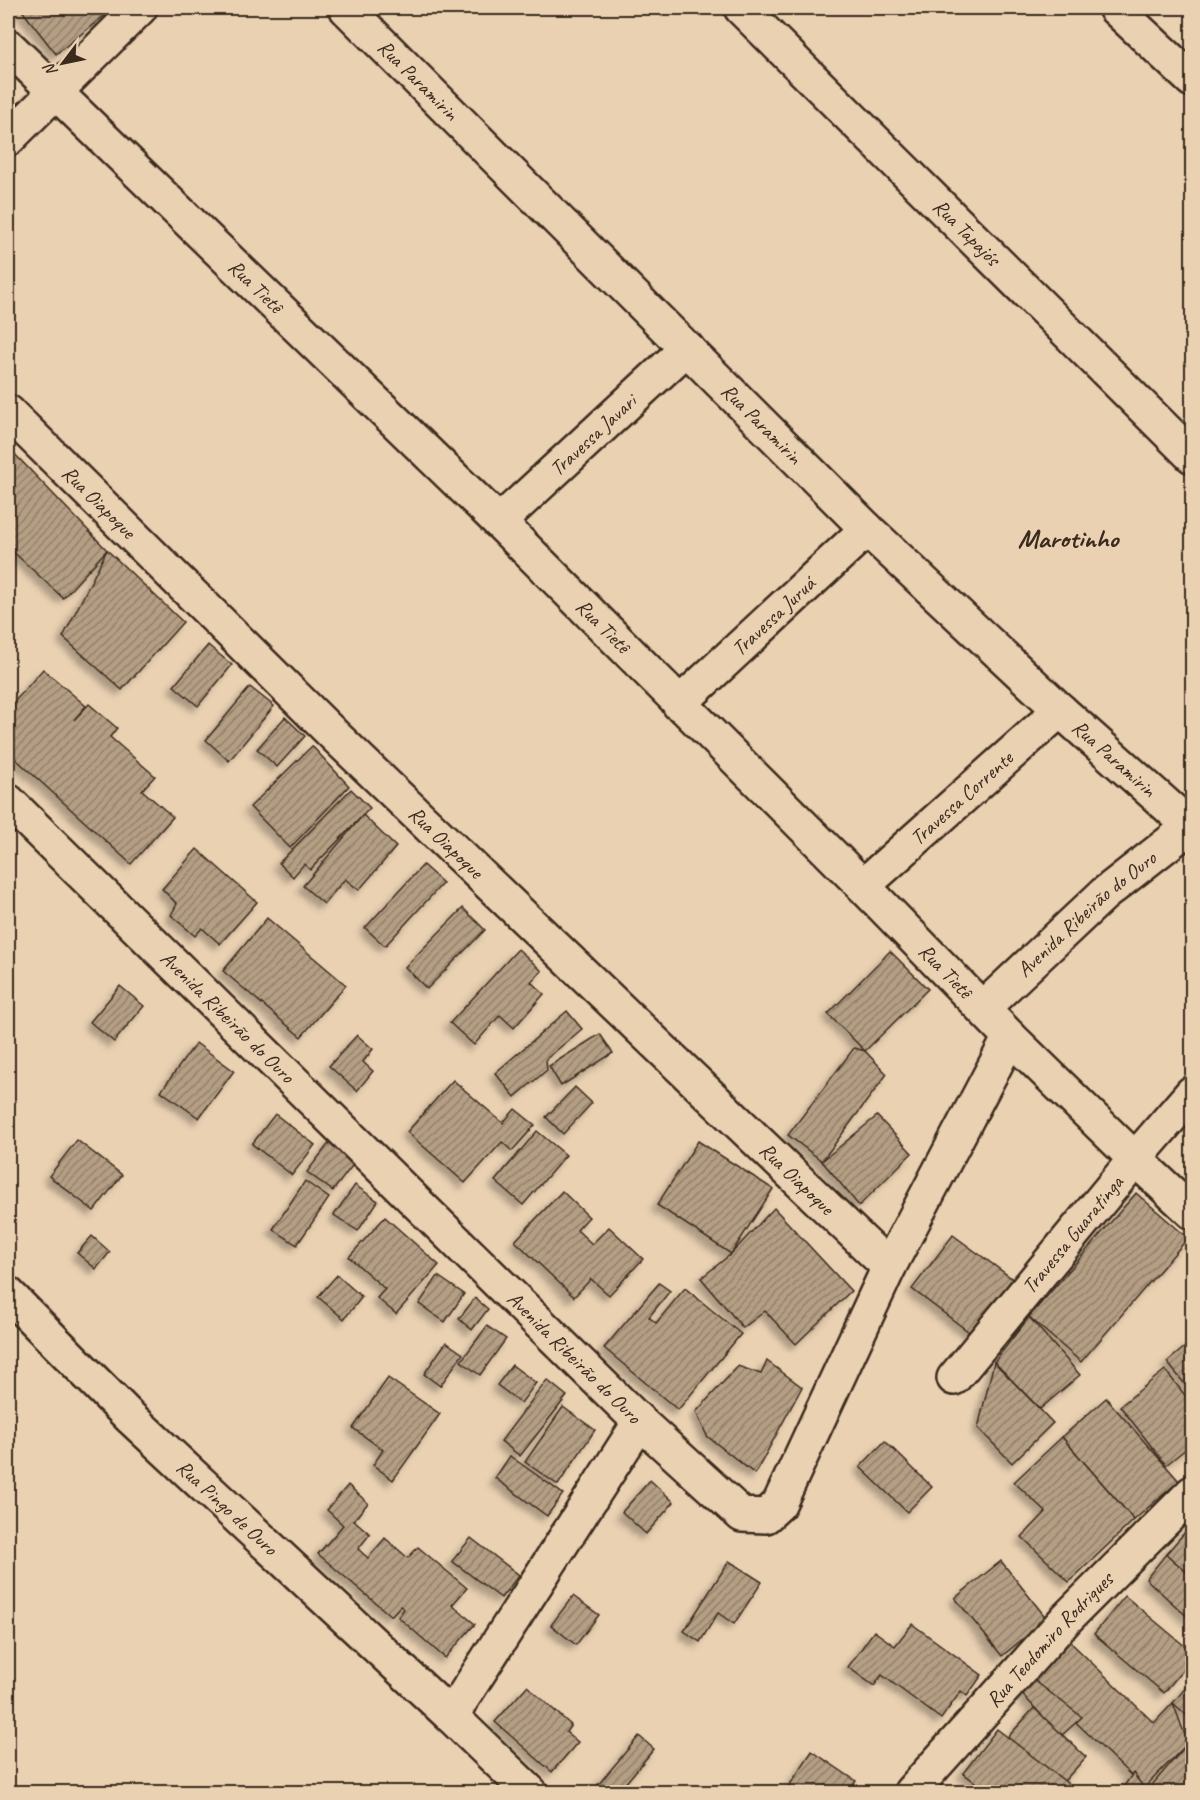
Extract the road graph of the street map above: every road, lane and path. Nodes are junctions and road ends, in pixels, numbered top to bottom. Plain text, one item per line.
1 (140, 8) edge
2 (346, 8) edge
3 (741, 8) edge
4 (1115, 8) edge
5 (8, 46) edge
6 (1192, 80) edge
7 (53, 92) junction
8 (8, 138) edge
9 (687, 348) junction
10 (8, 412) edge
11 (1192, 456) edge
12 (498, 522) junction
13 (867, 529) junction
14 (679, 704) junction
15 (1060, 710) junction
16 (8, 801) edge
17 (1191, 825) edge
18 (863, 886) junction
19 (983, 1008) junction
20 (1010, 1037) junction
21 (1192, 1093) edge
22 (1135, 1159) junction
23 (1192, 1212) edge
24 (889, 1267) junction
25 (8, 1294) edge
26 (954, 1378) dead end
27 (640, 1422) junction
28 (1192, 1493) edge
29 (451, 1716) junction
30 (530, 1792) edge
31 (911, 1792) edge

1 - 7 street
2 - 9 street, Rua Paramirin
3 - 11 street, Rua Tapajós
4 - 6 street
5 - 7 street, Rua Tietê
7 - 8 street
7 - 12 street, Rua Tietê
9 - 12 street, Travessa Javari
9 - 13 street, Rua Paramirin
10 - 24 street, Rua Oiapoque
12 - 14 street, Rua Tietê
13 - 14 street, Travessa Juruá
13 - 15 street, Rua Paramirin
14 - 18 street, Rua Tietê
15 - 17 street, Rua Paramirin
15 - 18 street, Travessa Corrente
16 - 27 street, Avenida Ribeirão do Ouro
17 - 19 street, Avenida Ribeirão do Ouro
18 - 19 street, Rua Tietê
19 - 20 street, Rua Tietê
20 - 22 street, Rua Tietê
20 - 24 street, Avenida Ribeirão do Ouro
21 - 22 street, Travessa Guaratinga
22 - 23 street, Rua Tietê
22 - 26 street, Travessa Guaratinga
24 - 27 street, Avenida Ribeirão do Ouro
25 - 29 street, Rua Pingo de Ouro
27 - 29 street
28 - 31 street, Rua Teodomiro Rodrigues
29 - 30 street, Rua Pingo de Ouro

